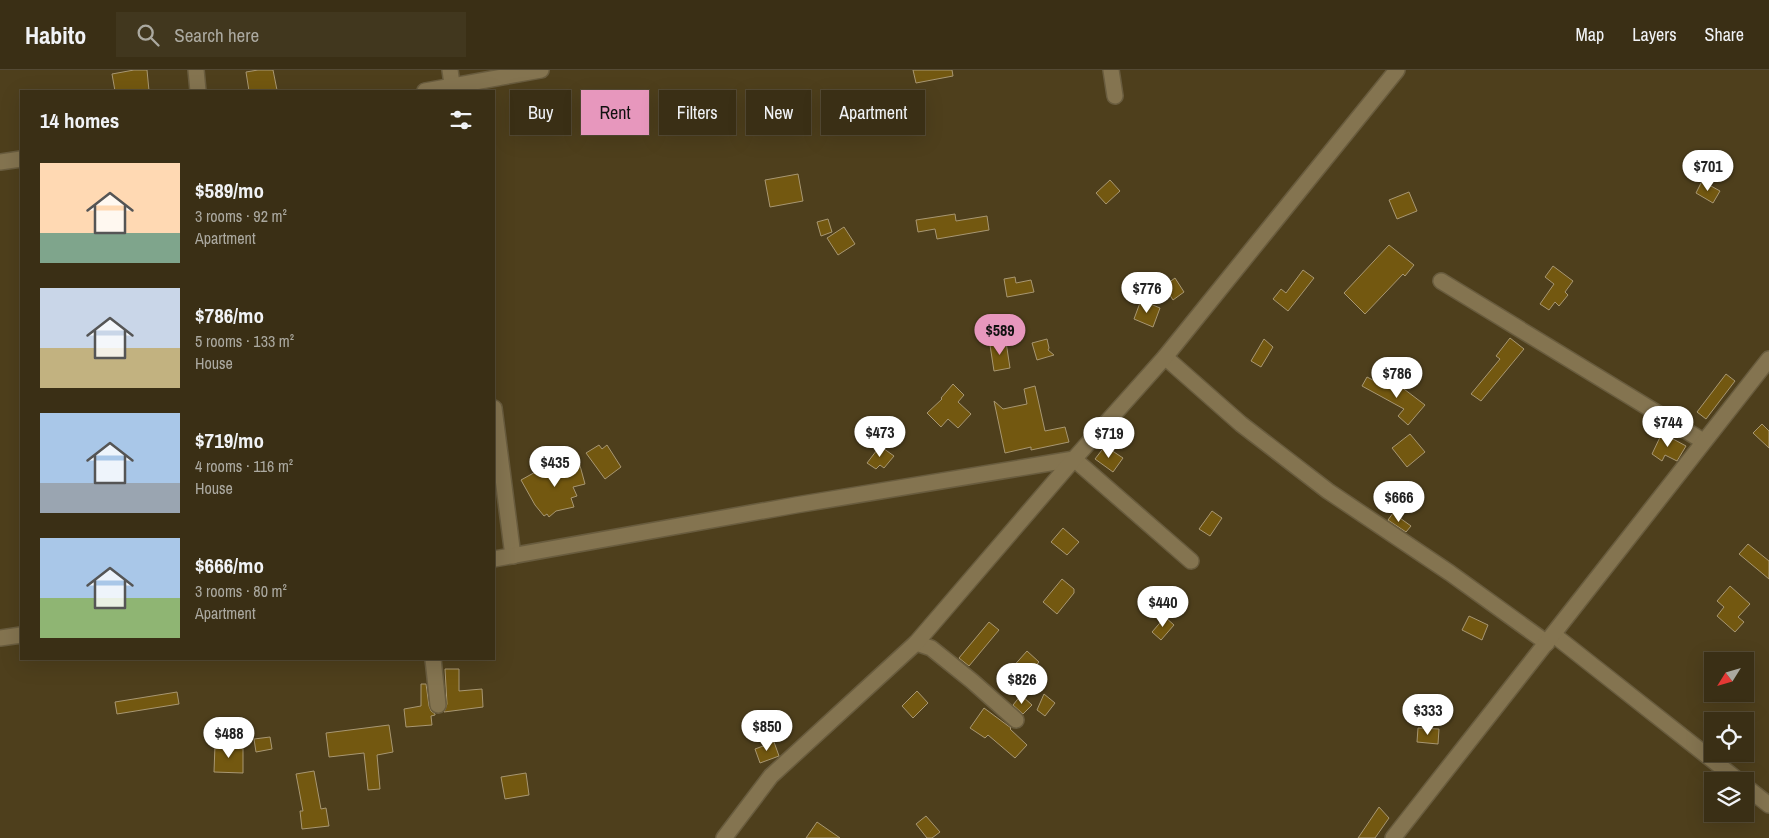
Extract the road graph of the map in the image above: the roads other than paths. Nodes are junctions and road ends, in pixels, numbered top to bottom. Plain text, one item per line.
1 (196, 70) edge
2 (450, 70) edge
3 (541, 70) edge
4 (1111, 70) edge
5 (1397, 70) edge
6 (452, 89) edge
7 (198, 90) edge
8 (438, 90) edge
9 (1114, 96) dead end
10 (20, 159) edge
11 (0, 162) edge
12 (1441, 281) dead end
13 (1166, 357) junction
14 (1769, 359) edge
15 (495, 416) edge
16 (1703, 441) junction
17 (1074, 459) junction
18 (513, 556) junction
19 (495, 559) edge
20 (1191, 561) dead end
21 (20, 635) edge
22 (0, 638) edge
23 (1550, 639) junction
24 (916, 643) junction
25 (433, 660) edge
26 (438, 705) dead end
27 (1016, 720) dead end
28 (1727, 772) edge
29 (1754, 793) edge
30 (1769, 805) edge
31 (724, 838) edge
32 (1393, 838) edge

1 - 7 street
2 - 6 street
3 - 6 street
4 - 9 street
5 - 13 street
6 - 8 street
10 - 11 street
12 - 16 street
13 - 17 street
13 - 23 street
14 - 16 street
15 - 18 street
16 - 23 street
17 - 18 street
17 - 20 street
17 - 24 street
18 - 19 street
21 - 22 street
23 - 28 street
23 - 32 street
24 - 27 street
24 - 31 street
25 - 26 street
29 - 30 street

